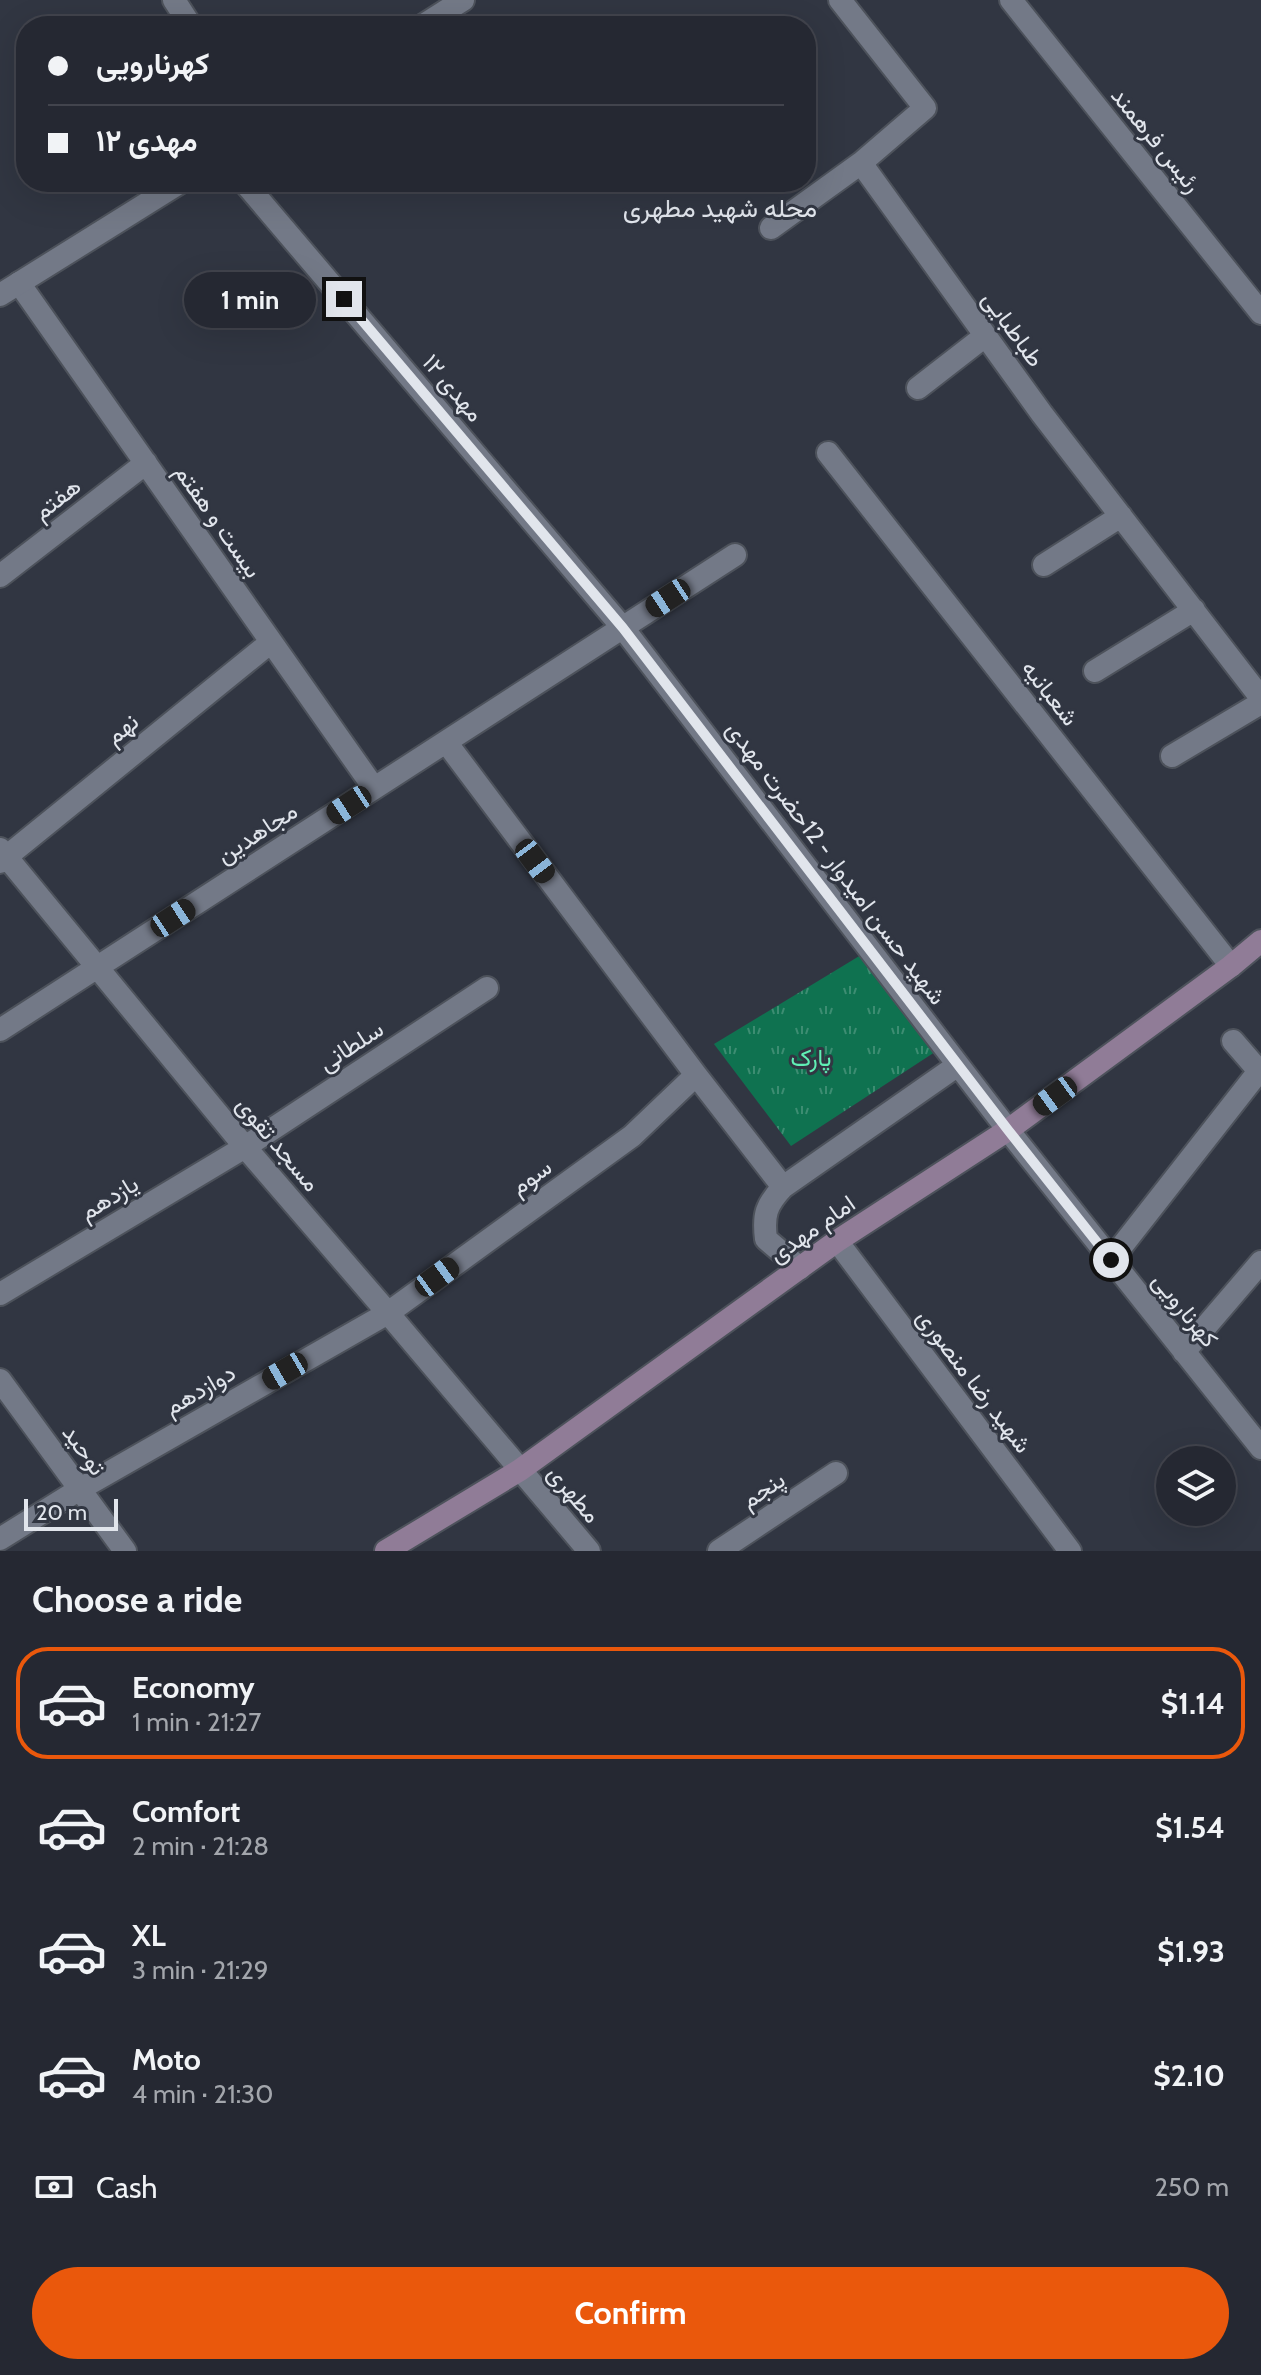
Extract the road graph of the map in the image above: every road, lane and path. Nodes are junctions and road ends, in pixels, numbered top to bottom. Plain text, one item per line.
1 (463, 0) edge
2 (840, 0) edge
3 (1011, 0) edge
4 (438, 16) edge
5 (861, 163) junction
6 (165, 192) edge
7 (252, 192) edge
8 (771, 228) dead end
9 (19, 283) junction
10 (0, 295) edge
11 (1261, 313) edge
12 (985, 336) junction
13 (918, 388) dead end
14 (828, 453) dead end
15 (146, 463) junction
16 (1121, 516) junction
17 (735, 555) dead end
18 (1044, 565) dead end
19 (0, 576) edge
20 (1194, 610) junction
21 (623, 628) junction
22 (271, 642) junction
23 (1095, 671) dead end
24 (1261, 700) edge
25 (446, 742) junction
26 (1172, 756) dead end
27 (374, 788) junction
28 (2, 856) edge
29 (1261, 941) edge
30 (1231, 966) junction
31 (97, 967) junction
32 (487, 988) dead end
33 (0, 1030) edge
34 (1233, 1041) dead end
35 (958, 1065) junction
36 (696, 1075) junction
37 (1008, 1130) junction
38 (245, 1147) junction
39 (783, 1187) junction
40 (837, 1241) junction
41 (1111, 1260) junction
42 (1261, 1262) edge
43 (800, 1268) junction
44 (0, 1294) edge
45 (388, 1313) junction
46 (1184, 1352) junction
47 (0, 1380) edge
48 (1259, 1442) edge
49 (520, 1470) junction
50 (836, 1473) dead end
51 (80, 1489) junction
52 (0, 1539) edge
53 (125, 1551) edge
54 (386, 1551) edge
55 (589, 1551) edge
56 (719, 1551) edge
57 (1070, 1551) edge

1 - 4 street
2 - 5 street
3 - 11 street, رئیس فرهمند
5 - 8 street
5 - 12 street, طباطبایی
6 - 9 street
7 - 21 street, مهدی ۱۲
9 - 10 street
9 - 15 street, بیست و هفتم
12 - 13 street
12 - 16 street, طباطبایی
14 - 30 street, شعبانیه
15 - 19 street, هفتم
15 - 22 street, بیست و هفتم
16 - 18 street
16 - 20 street, طباطبایی
17 - 21 street, مجاهدین
20 - 23 street
20 - 24 street, طباطبایی
21 - 25 street, مجاهدین
21 - 35 street, شهید حسن امیدوار - 12حضرت مهدی
22 - 27 street, بیست و هفتم
22 - 28 street, نهم
24 - 26 street
25 - 27 street, مجاهدین
25 - 36 street
27 - 31 street, مجاهدین
28 - 31 street, مسجد تقوی
29 - 30 main road, امام مهدی
30 - 37 main road, امام مهدی
31 - 33 street, مجاهدین
31 - 38 street, مسجد تقوی
32 - 38 street, سلطانی
34 - 41 street
35 - 37 street, شهید حسن امیدوار - 12حضرت مهدی
35 - 39 street
36 - 39 street
36 - 45 street, سوم
37 - 40 main road, امام مهدی
37 - 41 street, کهرنارویی
38 - 44 street, یازدهم
38 - 45 street, مسجد تقوی
39 - 43 street
40 - 43 main road, امام مهدی
40 - 57 street, شهید رضا منصوری
41 - 46 street, کهرنارویی
42 - 46 street
43 - 49 main road, امام مهدی
45 - 49 street, مسجد تقوی
45 - 51 street, دوازدهم
46 - 48 street, کهرنارویی
47 - 51 street, توحید
49 - 54 main road, امام مهدی
49 - 55 street, مطهری
50 - 56 street, پنجم
51 - 52 street, دوازدهم
51 - 53 street, توحید

